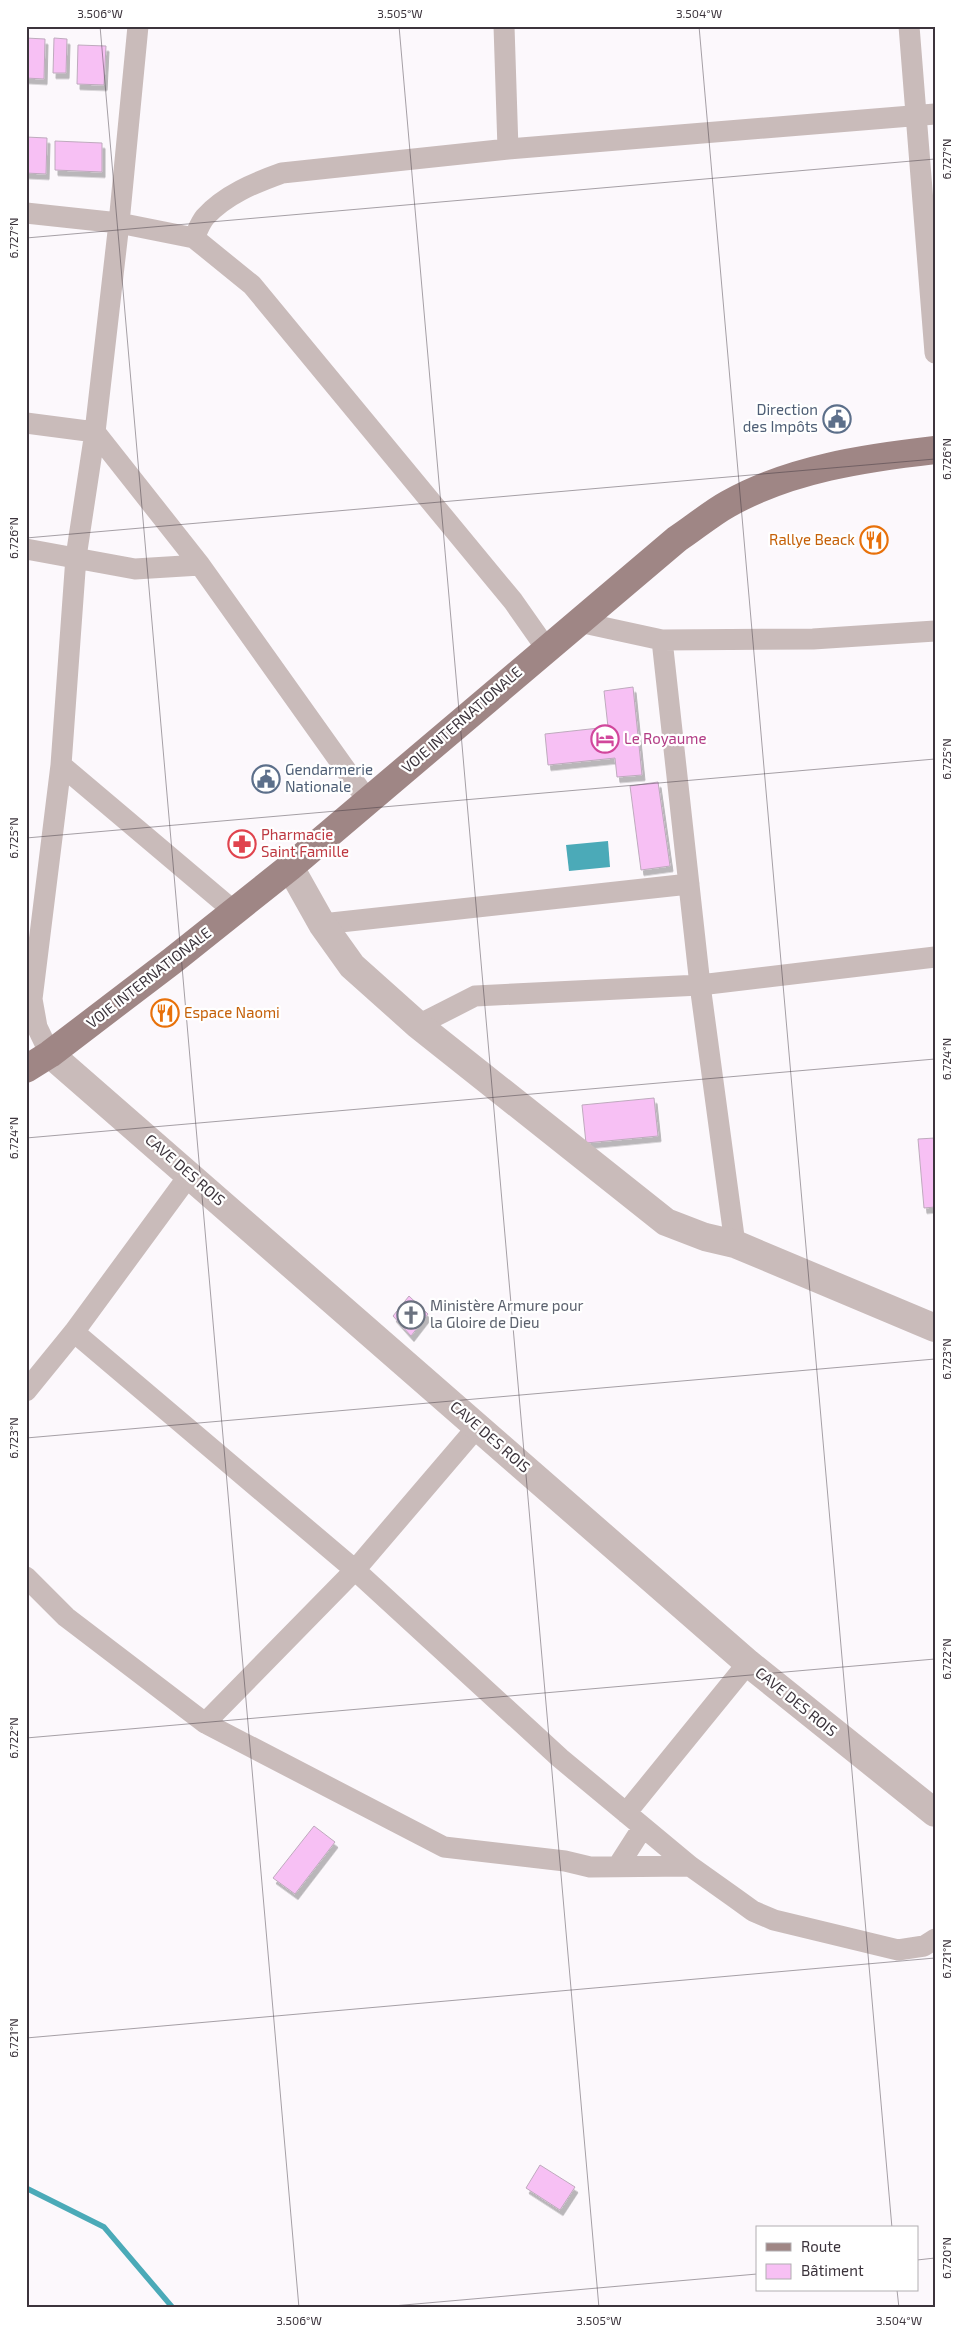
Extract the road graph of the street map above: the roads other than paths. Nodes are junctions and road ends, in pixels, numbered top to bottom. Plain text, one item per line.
1 (138, 26) edge
2 (504, 26) edge
3 (909, 26) edge
4 (926, 115) edge
5 (508, 149) junction
6 (26, 213) edge
7 (119, 224) junction
8 (194, 238) junction
9 (932, 282) edge
10 (935, 353) edge
11 (26, 423) edge
12 (95, 432) junction
13 (935, 450) edge
14 (26, 549) edge
15 (76, 558) junction
16 (200, 566) junction
17 (579, 622) junction
18 (935, 631) edge
19 (662, 640) junction
20 (546, 648) junction
21 (61, 765) junction
22 (368, 801) junction
23 (290, 867) junction
24 (689, 884) junction
25 (235, 912) junction
26 (322, 924) junction
27 (935, 957) edge
28 (700, 985) junction
29 (418, 1025) junction
30 (50, 1054) junction
31 (26, 1069) edge
32 (190, 1174) junction
33 (735, 1244) junction
34 (935, 1328) edge
35 (74, 1332) junction
36 (26, 1391) edge
37 (478, 1426) junction
38 (355, 1570) junction
39 (26, 1577) edge
40 (748, 1664) junction
41 (205, 1723) junction
42 (626, 1813) junction
43 (935, 1813) edge
44 (643, 1827) junction
45 (618, 1866) junction
46 (690, 1866) junction
47 (935, 1940) edge

1 - 7 street
2 - 5 street
3 - 4 street
4 - 5 street
4 - 9 street
5 - 8 street
6 - 7 street
7 - 8 street
7 - 12 street
8 - 20 street
9 - 10 street
11 - 12 street
12 - 15 street
12 - 16 street
13 - 17 main road, VOIE INTERNATIONALE
14 - 15 street
15 - 16 street
15 - 21 street
16 - 22 street
17 - 19 street
17 - 20 main road, VOIE INTERNATIONALE
18 - 19 street
19 - 24 street
20 - 22 main road, VOIE INTERNATIONALE
21 - 25 street
21 - 30 street
22 - 23 main road, VOIE INTERNATIONALE
23 - 25 main road, VOIE INTERNATIONALE
23 - 26 street
24 - 26 street
24 - 28 street
25 - 30 main road, VOIE INTERNATIONALE
26 - 29 street
27 - 28 street
28 - 29 street
28 - 33 street
29 - 33 street
30 - 31 main road, VOIE INTERNATIONALE
30 - 32 street, CAVE DES ROIS
32 - 35 street
32 - 37 street, CAVE DES ROIS
33 - 34 street
35 - 36 street
35 - 38 street
37 - 38 street
37 - 40 street, CAVE DES ROIS
38 - 41 street
38 - 42 street
39 - 41 street
40 - 42 street
40 - 43 street, CAVE DES ROIS
41 - 45 street
42 - 44 street
44 - 45 street
44 - 46 street
45 - 46 street
46 - 47 street

